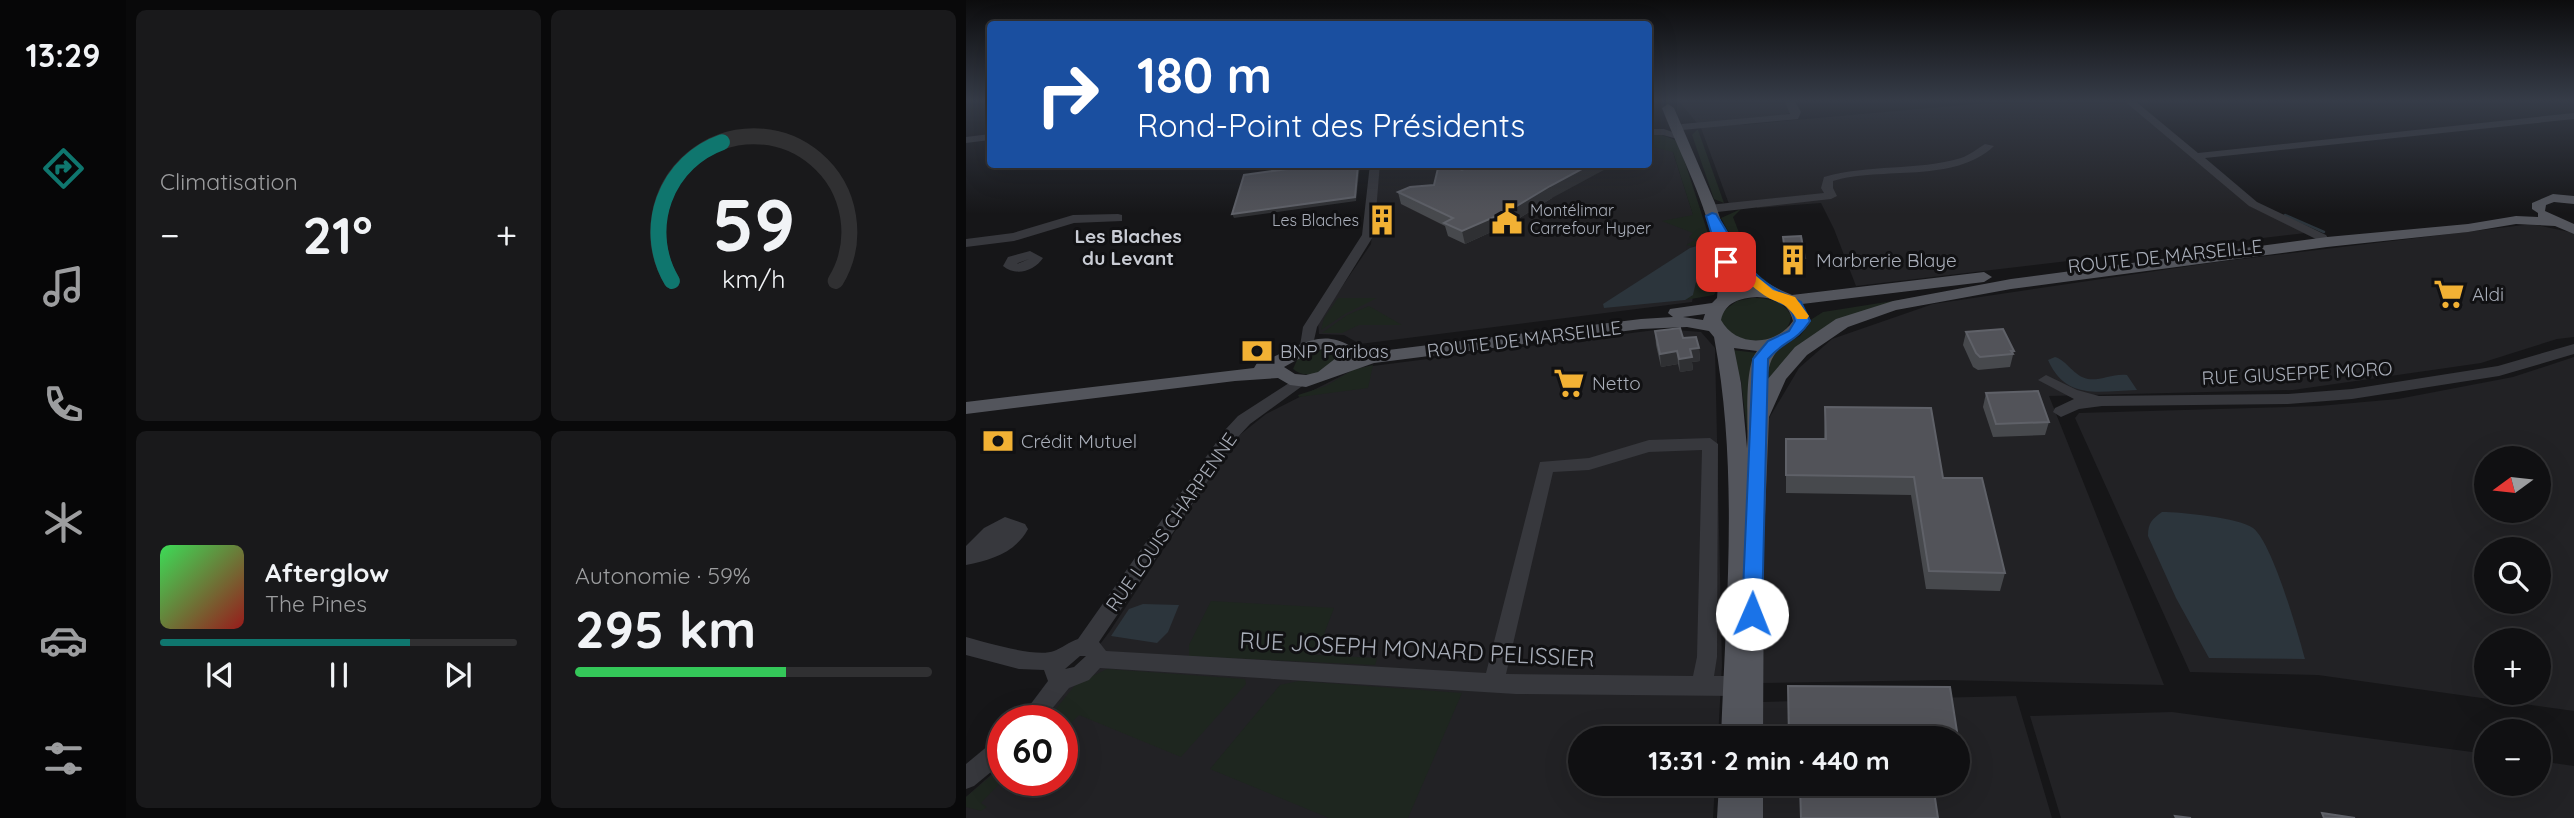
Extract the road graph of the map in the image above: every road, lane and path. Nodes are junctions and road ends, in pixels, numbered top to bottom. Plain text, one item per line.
1 (1683, 138) edge
2 (2174, 138) edge
3 (2364, 138) edge
4 (1989, 146) dead end
5 (2196, 156) junction
6 (1376, 168) edge
7 (2574, 200) edge
8 (2539, 209) junction
9 (1710, 212) junction
10 (1118, 218) dead end
11 (2555, 222) junction
12 (2574, 230) edge
13 (1028, 233) junction
14 (2322, 238) junction
15 (981, 242) junction
16 (966, 243) edge
17 (966, 256) edge
18 (1026, 256) dead end
19 (1996, 286) junction
20 (1769, 293) junction
21 (1790, 300) junction
22 (1721, 303) junction
23 (1802, 321) junction
24 (1718, 332) junction
25 (1773, 344) junction
26 (1307, 346) junction
27 (2574, 349) edge
28 (1344, 350) junction
29 (1283, 366) junction
30 (1336, 370) junction
31 (2046, 380) dead end
32 (1300, 381) junction
33 (1732, 383) junction
34 (2102, 401) junction
35 (966, 408) edge
36 (2061, 412) dead end
37 (1759, 430) junction
38 (966, 646) edge
39 (1090, 653) junction
40 (1060, 670) junction
41 (1494, 682) junction
42 (1702, 685) junction
43 (1736, 686) junction
44 (1039, 705) edge
45 (1735, 726) edge
46 (1750, 726) edge
47 (987, 761) edge
48 (966, 778) edge
49 (1733, 796) edge
50 (1749, 796) edge
51 (1732, 818) edge
52 (1748, 818) edge

1 - 9 main road
2 - 5 street
3 - 5 street
4 - 9 street
5 - 14 street
6 - 26 street
7 - 8 main road, ROUTE DE MARSEILLE
8 - 11 main road
8 - 14 main road, ROUTE DE MARSEILLE
9 - 20 main road
9 - 22 main road
10 - 13 street
11 - 12 main road
11 - 19 main road, ROUTE DE MARSEILLE
13 - 15 street
13 - 18 street
14 - 21 main road, ROUTE DE MARSEILLE
15 - 16 street
15 - 17 street
19 - 23 main road
19 - 37 main road
20 - 21 main road
20 - 22 main road
21 - 23 main road
22 - 24 main road
22 - 28 main road, ROUTE DE MARSEILLE
23 - 25 main road
24 - 25 main road
24 - 30 main road, ROUTE DE MARSEILLE
24 - 33 main road
25 - 37 main road
26 - 28 main road, ROUTE DE MARSEILLE
26 - 29 main road
27 - 34 street, RUE GIUSEPPE MORO
28 - 30 main road
29 - 32 main road
29 - 35 main road
30 - 32 main road, ROUTE DE MARSEILLE
31 - 34 street, RUE GIUSEPPE MORO
32 - 39 street, RUE LOUIS CHARPENNE
33 - 37 main road
33 - 43 main road
34 - 36 street, RUE GIUSEPPE MORO
37 - 46 main road
38 - 40 street
39 - 40 street
39 - 41 street, RUE JOSEPH MONARD PELISSIER
40 - 44 street
41 - 42 street, RUE JOSEPH MONARD PELISSIER
41 - 42 street
42 - 43 street, RUE JOSEPH MONARD PELISSIER
43 - 45 main road
47 - 48 street
49 - 51 main road
50 - 52 main road

